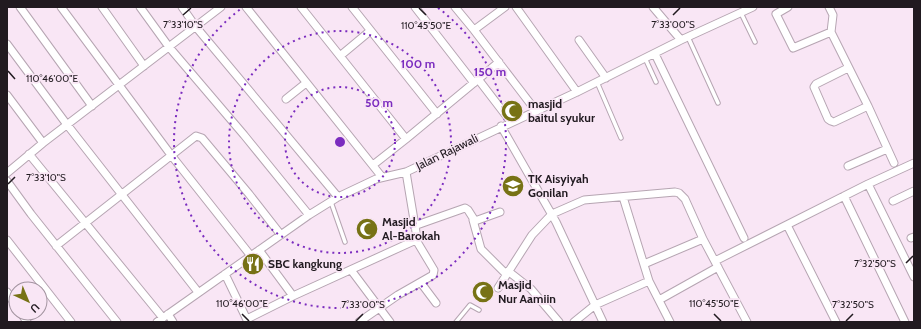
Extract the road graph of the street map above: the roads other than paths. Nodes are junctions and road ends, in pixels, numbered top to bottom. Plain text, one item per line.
1 (20, 7) edge
2 (60, 7) edge
3 (102, 7) edge
4 (140, 7) edge
5 (182, 7) edge
6 (221, 7) edge
7 (246, 7) edge
8 (301, 7) edge
9 (352, 7) edge
10 (415, 7) edge
11 (454, 7) edge
12 (504, 7) edge
13 (516, 7) edge
14 (654, 7) edge
15 (753, 7) edge
16 (788, 7) edge
17 (829, 7) edge
18 (741, 13) junction
19 (196, 27) junction
20 (474, 30) junction
21 (370, 31) junction
22 (831, 32) junction
23 (685, 38) junction
24 (578, 40) dead end
25 (755, 42) dead end
26 (7, 44) edge
27 (169, 47) junction
28 (655, 54) junction
29 (340, 56) junction
30 (645, 58) junction
31 (499, 62) junction
32 (144, 66) junction
33 (848, 68) junction
34 (606, 78) junction
35 (476, 81) junction
36 (597, 82) junction
37 (656, 82) dead end
38 (306, 83) junction
39 (120, 85) junction
40 (577, 92) junction
41 (7, 95) edge
42 (286, 100) dead end
43 (718, 103) dead end
44 (92, 106) junction
45 (868, 106) junction
46 (536, 111) junction
47 (437, 114) junction
48 (511, 122) junction
49 (67, 124) junction
50 (502, 126) junction
51 (621, 138) dead end
52 (406, 139) junction
53 (43, 143) junction
54 (887, 149) junction
55 (29, 154) junction
56 (171, 155) junction
57 (894, 163) dead end
58 (914, 163) edge
59 (373, 165) junction
60 (848, 166) dead end
61 (7, 172) edge
62 (406, 172) junction
63 (382, 178) junction
64 (7, 182) edge
65 (868, 184) junction
66 (914, 191) edge
67 (122, 194) junction
68 (844, 196) junction
69 (623, 197) junction
70 (334, 199) junction
71 (893, 200) dead end
72 (500, 212) dead end
73 (552, 214) junction
74 (309, 215) junction
75 (473, 220) junction
76 (86, 223) junction
77 (787, 225) junction
78 (414, 226) junction
79 (281, 235) junction
80 (744, 238) dead end
81 (703, 239) junction
82 (7, 240) edge
83 (416, 240) junction
84 (344, 242) dead end
85 (56, 246) junction
86 (259, 250) junction
87 (251, 256) junction
88 (644, 264) junction
89 (716, 264) junction
90 (351, 270) junction
91 (507, 272) junction
92 (225, 274) junction
93 (914, 277) edge
94 (649, 281) junction
95 (421, 282) junction
96 (498, 288) dead end
97 (198, 292) junction
98 (293, 296) junction
99 (659, 300) junction
100 (436, 304) dead end
101 (595, 305) junction
102 (379, 308) junction
103 (479, 310) dead end
104 (163, 318) edge
105 (248, 321) edge
106 (71, 322) edge
107 (117, 322) edge
108 (173, 322) edge
109 (359, 322) edge
110 (390, 322) edge
111 (456, 322) edge
112 (558, 322) edge
113 (574, 322) edge
114 (603, 322) edge
115 (670, 322) edge
116 (747, 322) edge
117 (836, 322) edge
118 (905, 322) edge

1 - 44 street
2 - 39 street
3 - 32 street
4 - 27 street
5 - 19 street
6 - 19 street
7 - 38 street
8 - 29 street
9 - 21 street
10 - 35 street
11 - 20 street
12 - 20 street
13 - 40 street
14 - 23 street
15 - 18 street, Jalan Rajawali
16 - 22 street
17 - 22 street
18 - 23 street, Jalan Rajawali
18 - 25 lane
19 - 27 street
19 - 70 street
20 - 31 street
21 - 29 street
21 - 47 street
22 - 33 street
23 - 28 street, Jalan Rajawali
23 - 43 lane
24 - 34 street
26 - 49 street
27 - 32 street
27 - 74 street
28 - 30 street, Jalan Rajawali
28 - 80 street
29 - 52 street
30 - 34 street, Jalan Rajawali
30 - 37 lane
31 - 35 street
31 - 46 street
32 - 39 street
33 - 45 street
33 - 45 street
34 - 36 street, Jalan Rajawali
35 - 47 street
35 - 48 street
36 - 40 street, Jalan Rajawali
36 - 51 lane
38 - 42 street
38 - 59 street
39 - 44 street
39 - 56 street
40 - 46 street, Jalan Rajawali
41 - 53 street
44 - 49 street
45 - 54 street
46 - 48 street, Jalan Rajawali
47 - 52 street
48 - 50 street, Jalan Rajawali
49 - 53 street
49 - 67 street
50 - 62 street, Jalan Rajawali
50 - 73 street
52 - 59 street
53 - 55 street
54 - 57 street
54 - 60 street
55 - 61 street
55 - 76 street
56 - 67 street
56 - 79 street
56 - 87 street
58 - 65 street
59 - 63 street
62 - 63 street, Jalan Rajawali
62 - 78 street
63 - 70 street, Jalan Rajawali
64 - 85 street
65 - 68 street
65 - 93 street
66 - 71 street
67 - 76 street
67 - 97 street
68 - 77 street
68 - 118 street
69 - 73 street
69 - 81 street
69 - 88 street
70 - 74 street, Jalan Rajawali
70 - 84 lane
72 - 75 street
73 - 91 street
73 - 101 street
74 - 79 street, Jalan Rajawali
75 - 78 street
75 - 91 street
76 - 85 street
76 - 104 street
77 - 89 street
77 - 117 street
78 - 83 street
79 - 86 street, Jalan Rajawali
81 - 88 street
81 - 89 street
82 - 106 street
83 - 90 street
83 - 95 street
85 - 107 street
86 - 87 street, Jalan Rajawali
86 - 98 street
87 - 92 street, Jalan Rajawali
88 - 94 street
89 - 99 street
89 - 116 street
90 - 98 street
90 - 102 street
91 - 96 street
91 - 112 street
92 - 97 street, Jalan Rajawali
92 - 105 street
94 - 99 street
94 - 101 street
95 - 100 street
95 - 102 street
97 - 104 street, Jalan Rajawali
98 - 105 street
99 - 115 street
101 - 113 street
101 - 114 street
102 - 109 street
102 - 110 street
103 - 111 lane
104 - 108 street

